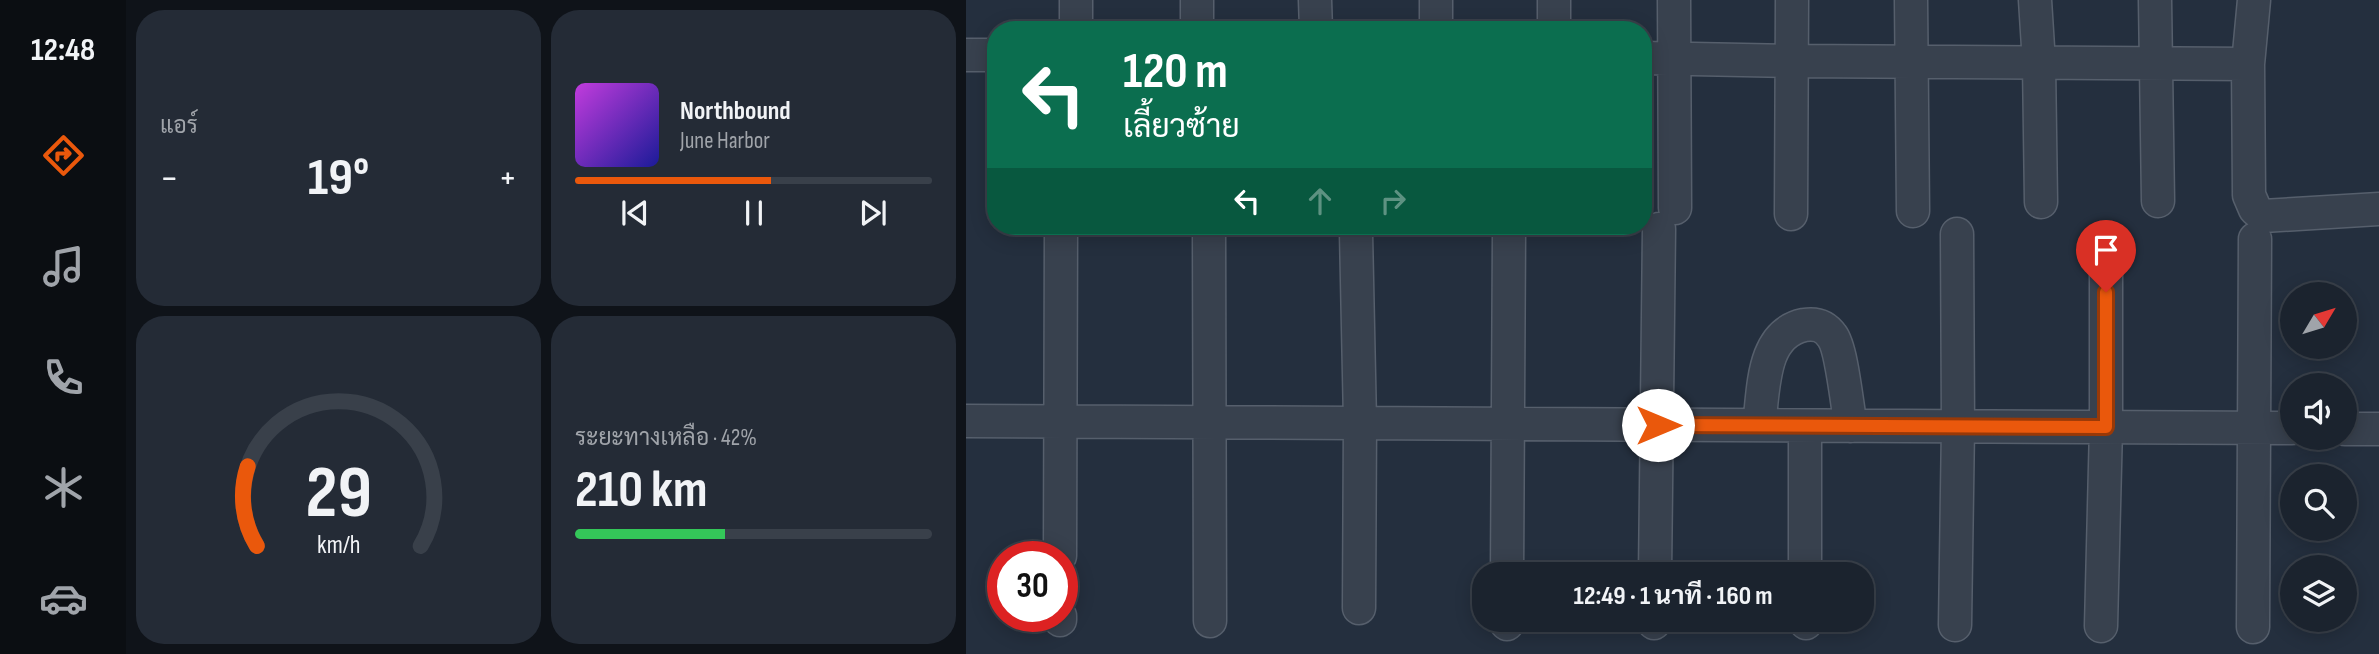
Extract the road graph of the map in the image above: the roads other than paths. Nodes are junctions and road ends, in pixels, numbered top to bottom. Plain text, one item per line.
1 (1076, 0) edge
2 (1197, 0) edge
3 (1315, 0) edge
4 (1436, 0) edge
5 (1554, 0) edge
6 (1674, 0) edge
7 (1792, 0) edge
8 (1911, 0) edge
9 (2035, 0) edge
10 (2155, 0) edge
11 (2254, 0) edge
12 (1076, 21) edge
13 (1197, 21) edge
14 (1316, 21) edge
15 (1436, 21) edge
16 (1554, 21) edge
17 (966, 55) edge
18 (987, 55) edge
19 (1659, 58) edge
20 (1910, 60) junction
21 (1793, 61) junction
22 (2039, 63) junction
23 (2155, 64) junction
24 (2249, 64) junction
25 (2158, 201) dead end
26 (2041, 202) dead end
27 (2379, 209) edge
28 (1913, 211) dead end
29 (1791, 214) dead end
30 (1957, 234) dead end
31 (1061, 235) edge
32 (1209, 235) edge
33 (1356, 235) edge
34 (1509, 235) edge
35 (2106, 237) dead end
36 (2255, 239) dead end
37 (966, 421) edge
38 (1060, 421) junction
39 (1209, 422) junction
40 (1360, 422) junction
41 (1509, 424) junction
42 (1658, 425) junction
43 (1759, 425) junction
44 (1805, 426) junction
45 (1851, 426) junction
46 (1958, 426) junction
47 (2106, 427) junction
48 (2255, 428) junction
49 (2280, 428) edge
50 (2357, 429) edge
51 (2379, 429) edge
52 (1060, 541) edge
53 (1507, 562) edge
54 (1655, 562) edge
55 (1805, 562) edge
56 (1359, 608) dead end
57 (1210, 621) dead end
58 (1955, 625) dead end
59 (2101, 626) dead end
60 (2253, 626) dead end

1 - 12 street
2 - 13 street
3 - 14 street
4 - 15 street
5 - 16 street
6 - 19 street
7 - 21 street
8 - 20 street
9 - 22 street
10 - 23 street
11 - 24 street
17 - 18 street
19 - 21 street
19 - 42 street
20 - 21 street
20 - 22 street
20 - 28 street
21 - 29 street
22 - 23 street
22 - 26 street
23 - 24 street
23 - 25 street
24 - 27 street
30 - 46 street
31 - 38 street
32 - 39 street
33 - 40 street
34 - 41 street
35 - 47 street
36 - 48 street
37 - 38 street
38 - 39 street
38 - 52 street
39 - 40 street
39 - 57 street
40 - 41 street
40 - 56 street
41 - 42 street
41 - 53 street
42 - 43 street
42 - 54 street
43 - 44 street
43 - 45 street
44 - 45 street
44 - 55 street
45 - 46 street
46 - 47 street
46 - 58 street
47 - 48 street
47 - 59 street
48 - 49 street
48 - 60 street
50 - 51 street

